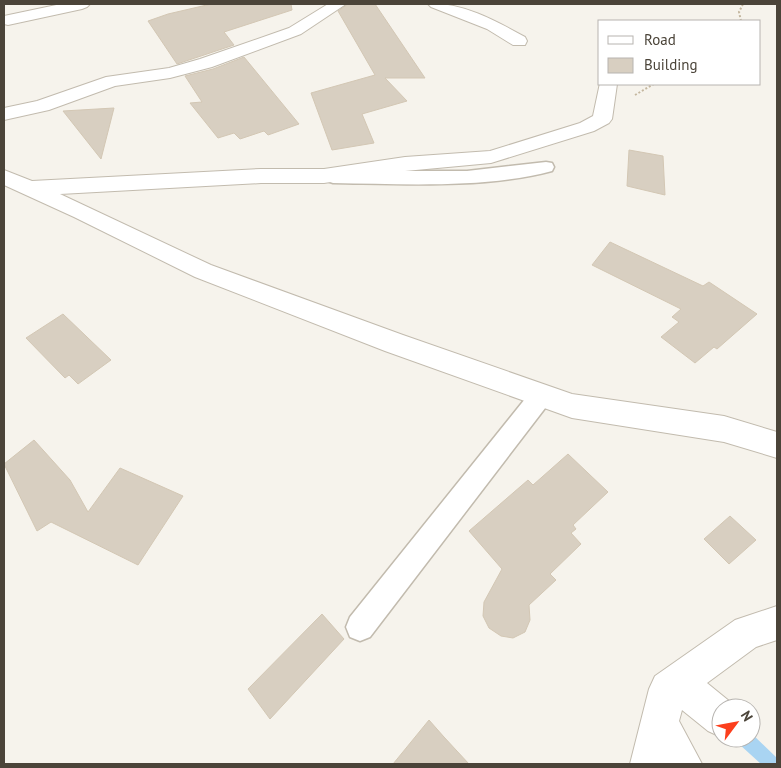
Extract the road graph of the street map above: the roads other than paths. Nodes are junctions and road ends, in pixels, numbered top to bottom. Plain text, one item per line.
1 (44, 4) edge
2 (82, 4) edge
3 (338, 4) edge
4 (436, 4) edge
5 (6, 20) edge
6 (519, 41) dead end
7 (608, 85) edge
8 (4, 114) edge
9 (546, 167) dead end
10 (324, 176) junction
11 (4, 177) edge
12 (32, 189) junction
13 (541, 396) junction
14 (777, 445) edge
15 (777, 623) edge
16 (360, 627) dead end
17 (678, 683) junction
18 (711, 710) edge
19 (660, 724) junction
20 (650, 764) edge
21 (682, 764) edge

1 - 5 street
2 - 5 street
3 - 8 street
4 - 6 street
7 - 10 street
9 - 10 lane
10 - 12 street
11 - 12 street
12 - 13 street
13 - 14 street
13 - 16 lane
15 - 17 street
17 - 18 street
17 - 19 street
19 - 20 street
19 - 21 street

